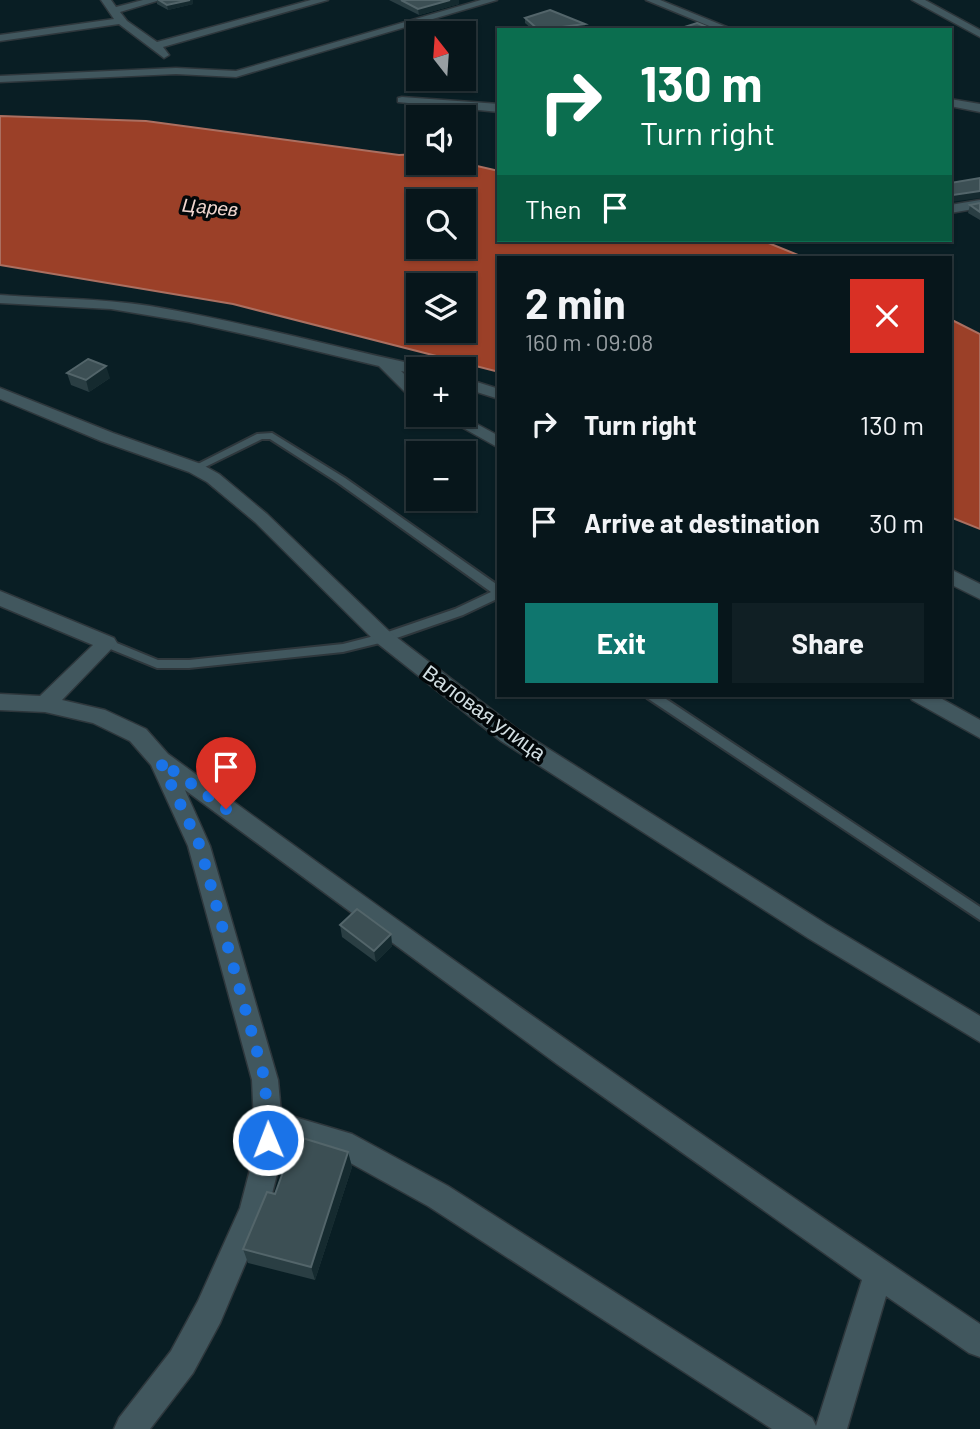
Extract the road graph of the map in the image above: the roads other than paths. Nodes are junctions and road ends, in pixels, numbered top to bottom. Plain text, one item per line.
1 (106, 0) edge
2 (155, 0) edge
3 (323, 0) edge
4 (492, 0) edge
5 (651, 0) edge
6 (916, 0) edge
7 (116, 10) junction
8 (121, 21) junction
9 (724, 28) edge
10 (980, 34) edge
11 (0, 38) edge
12 (157, 45) junction
13 (176, 71) junction
14 (0, 79) edge
15 (402, 100) dead end
16 (952, 102) edge
17 (497, 108) edge
18 (980, 108) edge
19 (980, 204) edge
20 (952, 209) edge
21 (4, 303) edge
22 (383, 363) junction
23 (406, 368) edge
24 (406, 385) edge
25 (476, 387) edge
26 (0, 393) edge
27 (497, 393) edge
28 (470, 427) edge
29 (497, 442) edge
30 (195, 468) junction
31 (952, 576) edge
32 (497, 592) edge
33 (980, 593) edge
34 (497, 594) edge
35 (0, 598) edge
36 (384, 638) junction
37 (107, 643) junction
38 (654, 697) edge
39 (922, 697) edge
40 (0, 702) edge
41 (45, 704) junction
42 (980, 730) edge
43 (160, 761) junction
44 (980, 914) edge
45 (980, 1030) edge
46 (268, 1122) junction
47 (878, 1274) junction
48 (980, 1342) edge
49 (130, 1429) edge
50 (801, 1429) edge
51 (831, 1429) edge

1 - 7 street
2 - 7 street
3 - 12 street
4 - 13 street
5 - 9 street
6 - 10 street
7 - 8 street
8 - 11 street
8 - 12 street
12 - 13 street
13 - 14 street
15 - 17 street
16 - 18 street
19 - 20 street
21 - 22 street
22 - 23 street
22 - 24 street
25 - 27 street
26 - 30 street, Валовая улица
28 - 29 street
30 - 32 lane
30 - 36 street, Валовая улица
31 - 33 street
34 - 36 lane
35 - 37 street
36 - 37 lane
36 - 45 street, Валовая улица
37 - 41 street
38 - 44 lane
39 - 42 street
40 - 41 street
41 - 43 street
43 - 46 street
43 - 47 street
46 - 49 street
46 - 50 street
47 - 48 street
47 - 51 street

